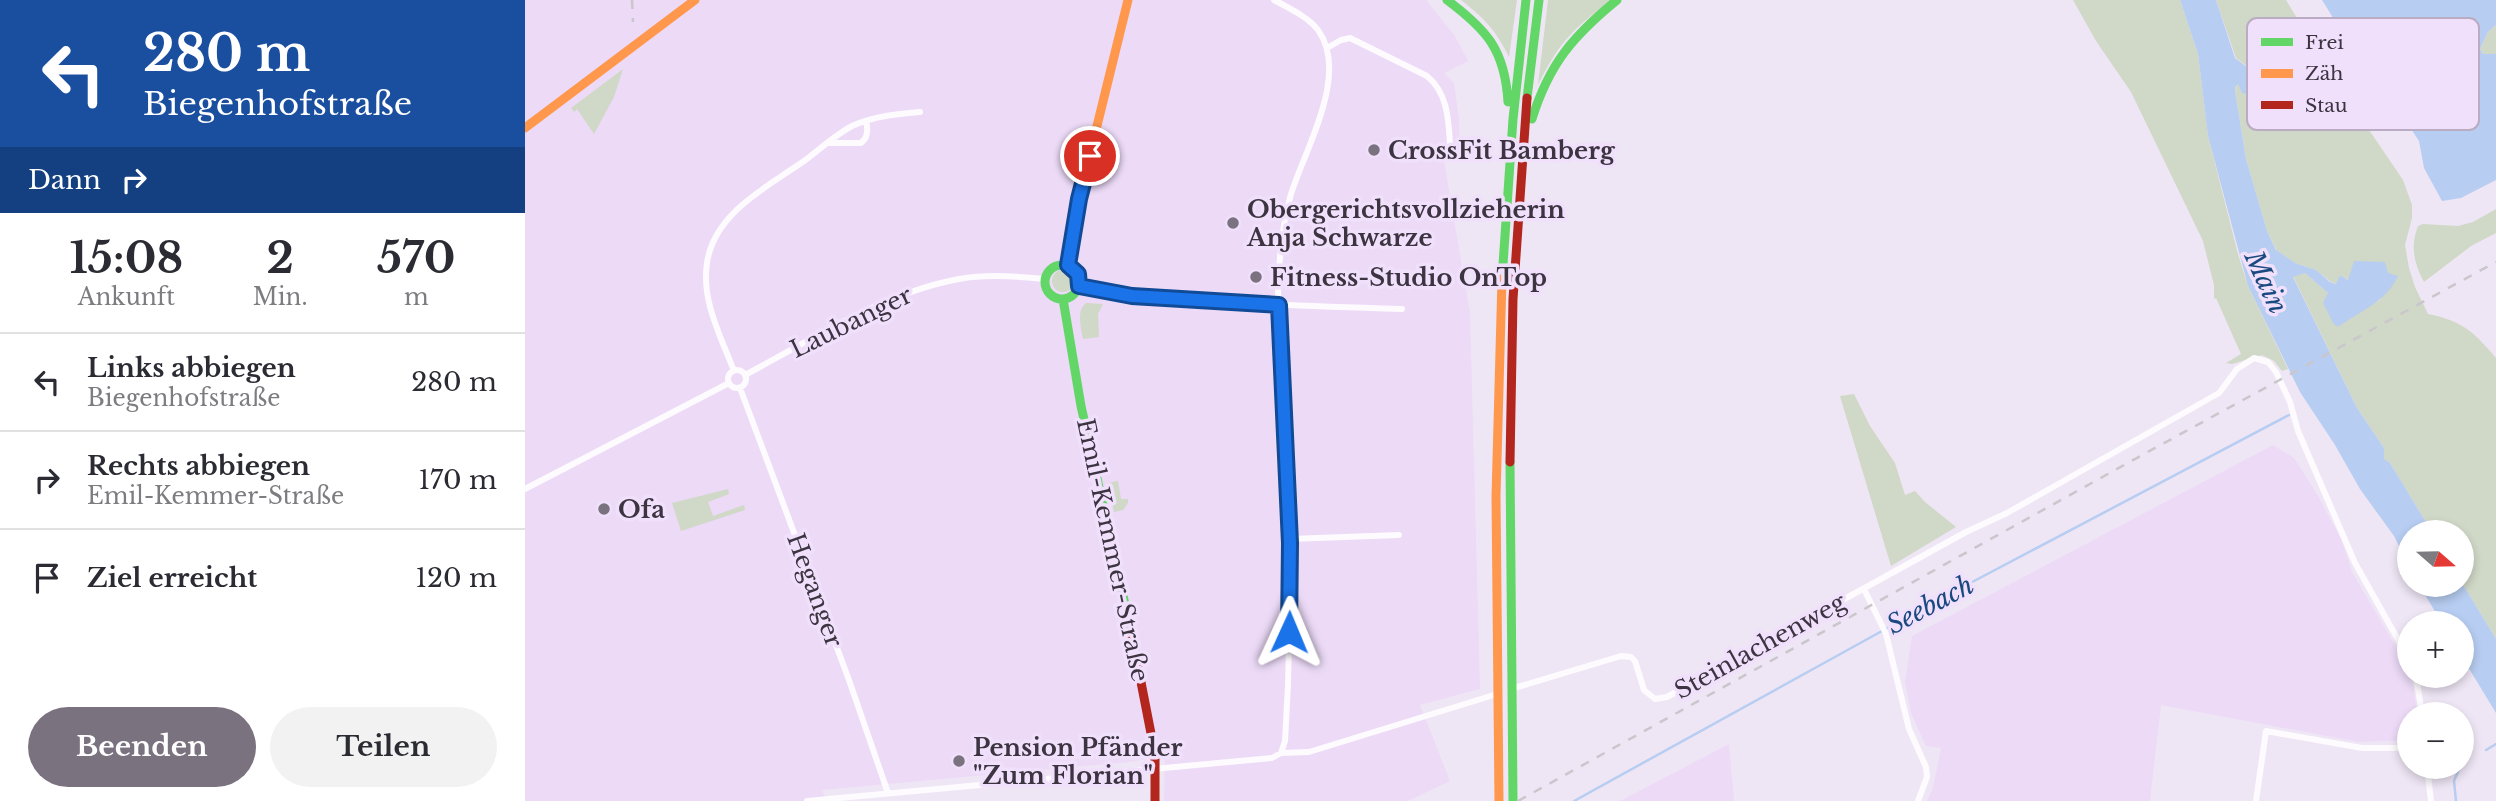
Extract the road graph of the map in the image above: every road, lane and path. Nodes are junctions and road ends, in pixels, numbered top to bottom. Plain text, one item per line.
1 (695, 0) edge
2 (1128, 0) edge
3 (1274, 0) edge
4 (1447, 0) edge
5 (1526, 0) edge
6 (1539, 0) edge
7 (1617, 0) edge
8 (1327, 48) junction
9 (920, 112) dead end
10 (866, 121) junction
11 (525, 128) edge
12 (829, 143) junction
13 (1523, 149) junction
14 (1510, 152) junction
15 (1451, 155) dead end
16 (1068, 265) junction
17 (1045, 279) junction
18 (1079, 286) junction
19 (1063, 299) junction
20 (1279, 305) junction
21 (1402, 309) dead end
22 (734, 371) junction
23 (745, 375) junction
24 (729, 383) junction
25 (740, 388) junction
26 (525, 489) edge
27 (1399, 535) dead end
28 (1290, 539) junction
29 (1864, 589) junction
30 (2397, 638) edge
31 (2397, 748) edge
32 (1281, 753) junction
33 (1156, 770) junction
34 (2428, 779) edge
35 (888, 793) junction
36 (807, 801) edge
37 (1155, 801) edge
38 (1499, 801) edge
39 (1513, 801) edge
40 (1918, 801) edge
41 (2256, 801) edge
42 (2431, 801) edge

1 - 11 main road
2 - 16 main road
3 - 8 street
4 - 14 main road
5 - 14 main road
6 - 13 main road
7 - 13 main road
8 - 15 street
8 - 20 street
9 - 10 street
10 - 12 street
10 - 12 street
12 - 22 street
13 - 39 main road
14 - 38 main road
16 - 17 main road
16 - 18 main road
17 - 19 main road
17 - 23 street, Laubanger
18 - 19 main road
18 - 20 street
19 - 33 main road, Emil-Kemmer-Straße
20 - 21 street
20 - 28 street
22 - 23 street
22 - 24 street
23 - 25 street
24 - 25 street
24 - 26 street
25 - 35 street, Heganger
27 - 28 street
28 - 32 street
29 - 30 street, Steinlachenweg
29 - 32 street, Steinlachenweg
29 - 40 street
31 - 41 street
32 - 33 street
33 - 35 street
33 - 37 main road, Emil-Kemmer-Straße
34 - 42 street
35 - 36 street

